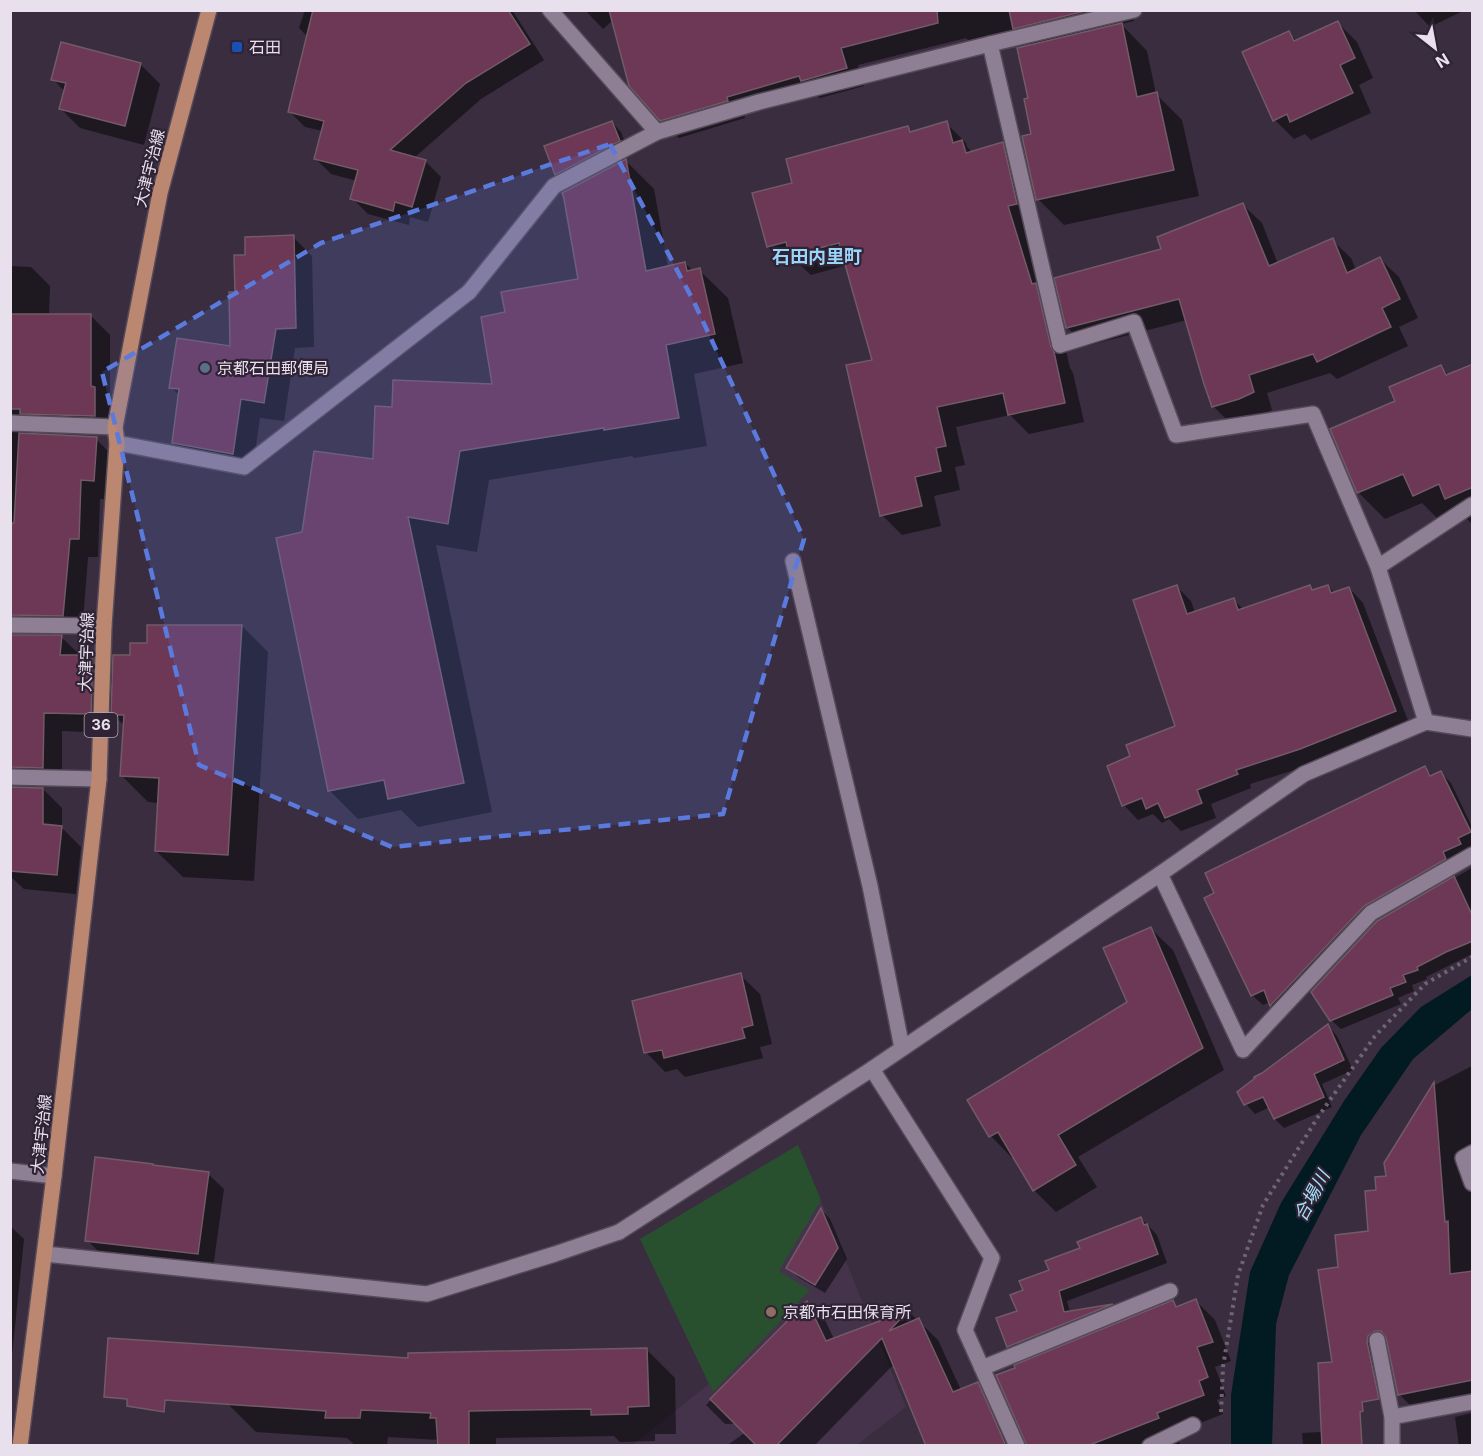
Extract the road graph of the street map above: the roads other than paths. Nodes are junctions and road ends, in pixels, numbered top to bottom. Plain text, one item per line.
1 (208, 10) edge
2 (550, 10) edge
3 (1134, 10) edge
4 (990, 44) junction
5 (657, 132) junction
6 (10, 423) edge
7 (115, 427) junction
8 (117, 443) junction
9 (1473, 505) edge
10 (793, 561) dead end
11 (1378, 567) junction
12 (10, 625) edge
13 (104, 626) junction
14 (1426, 722) junction
15 (1473, 729) edge
16 (10, 777) edge
17 (99, 779) junction
18 (1473, 855) edge
19 (1160, 873) junction
20 (902, 1048) junction
21 (872, 1069) junction
22 (1473, 1153) edge
23 (10, 1171) edge
24 (54, 1176) junction
25 (1473, 1183) edge
26 (45, 1254) junction
27 (1170, 1291) dead end
28 (1377, 1340) dead end
29 (982, 1368) junction
30 (1473, 1402) edge
31 (1392, 1417) junction
32 (1193, 1425) dead end
33 (20, 1445) edge
34 (28, 1446) edge
35 (1017, 1446) edge
36 (1150, 1446) edge
37 (1392, 1446) edge

1 - 7 main road, 大津宇治線 / 36
2 - 5 street
3 - 4 street
4 - 5 street
4 - 11 street
5 - 8 street
6 - 7 street
7 - 8 main road, 大津宇治線 / 36
8 - 13 main road, 大津宇治線 / 36
9 - 11 street
10 - 20 street
11 - 14 street
12 - 13 street
13 - 17 main road, 大津宇治線 / 36
14 - 15 street
14 - 19 street
16 - 17 street
17 - 24 main road, 大津宇治線 / 36
18 - 19 street
19 - 20 street
20 - 21 street
21 - 26 street
21 - 29 street
22 - 25 street
23 - 24 street
24 - 26 main road, 大津宇治線 / 36
26 - 33 main road, 大津宇治線 / 36
27 - 29 street
28 - 31 street
29 - 35 street
30 - 31 street
31 - 37 street
32 - 36 street
33 - 34 street

